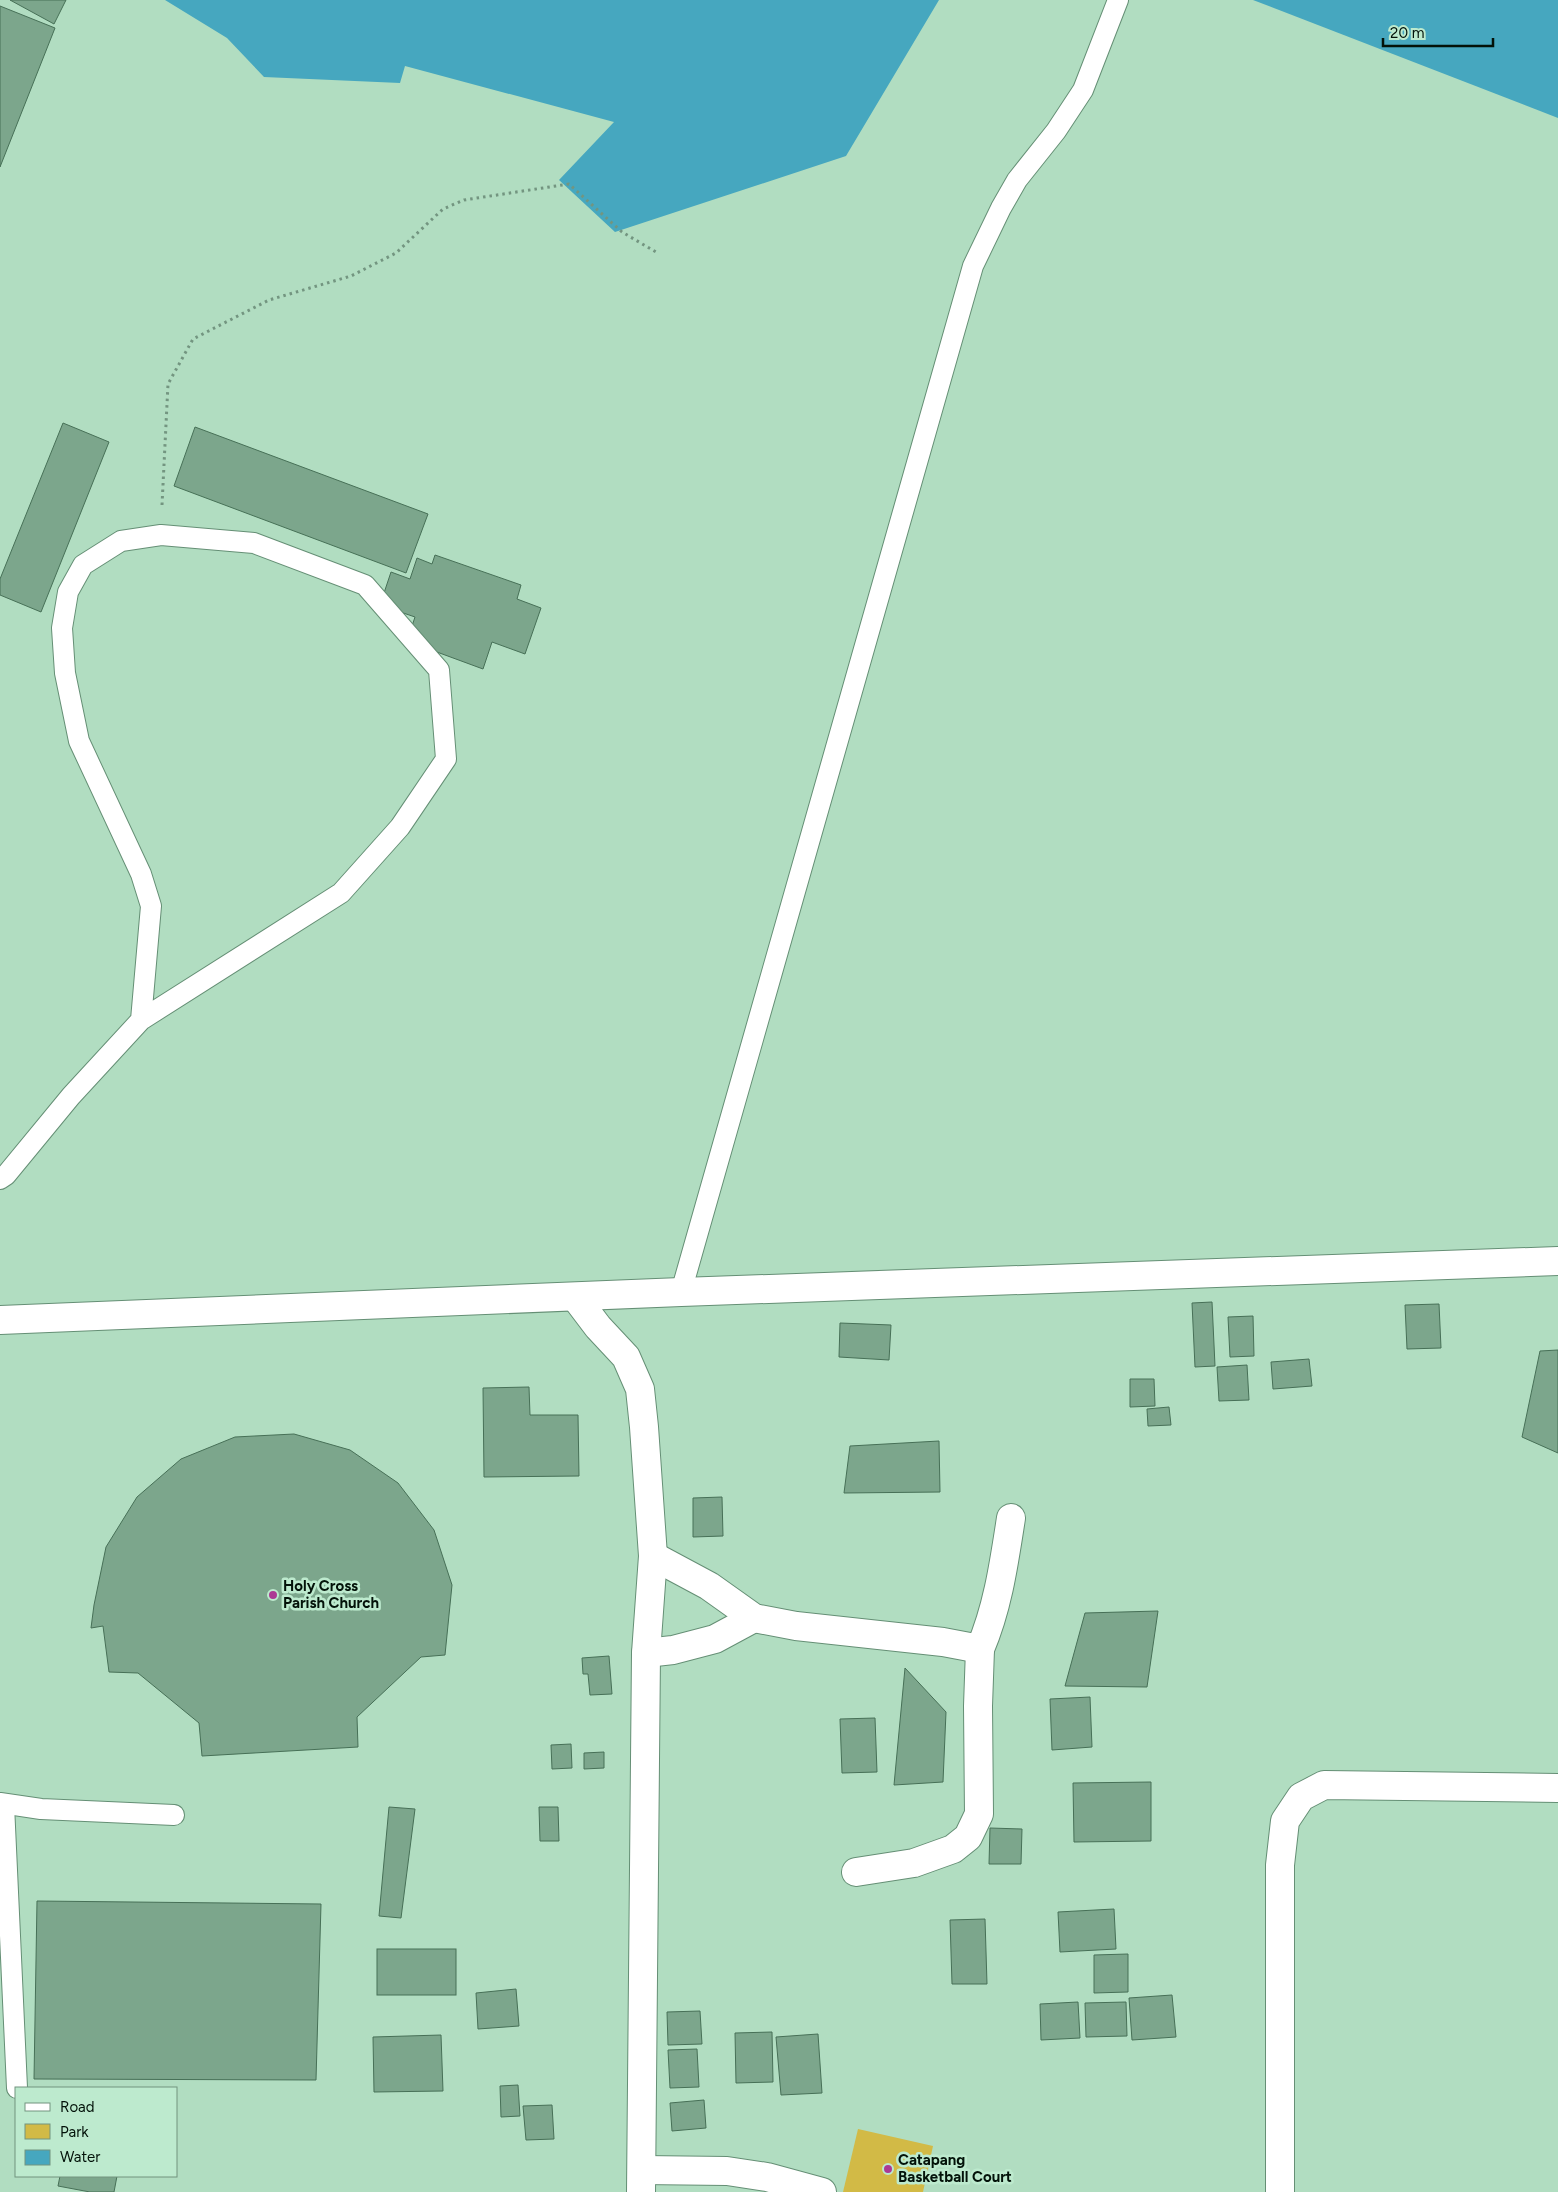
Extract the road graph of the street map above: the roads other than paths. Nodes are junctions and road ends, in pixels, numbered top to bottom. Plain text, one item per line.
1 (1118, 0) edge
2 (141, 1020) junction
3 (0, 1179) edge
4 (1558, 1261) edge
5 (681, 1292) junction
6 (576, 1298) junction
7 (0, 1320) edge
8 (1011, 1518) dead end
9 (653, 1556) junction
10 (754, 1618) junction
11 (980, 1649) junction
12 (646, 1654) junction
13 (1558, 1788) edge
14 (2, 1804) edge
15 (174, 1815) dead end
16 (856, 1872) dead end
17 (17, 2087) edge
18 (642, 2181) edge
19 (822, 2192) edge
20 (1280, 2192) edge

1 - 5 lane
2 - 2 lane
2 - 3 lane
4 - 5 street
5 - 6 street
6 - 7 street
6 - 9 street
8 - 11 street
9 - 10 street
9 - 12 street
10 - 11 street
10 - 12 street
11 - 16 street
12 - 18 street
13 - 20 street
14 - 15 lane
14 - 17 lane
18 - 19 street

